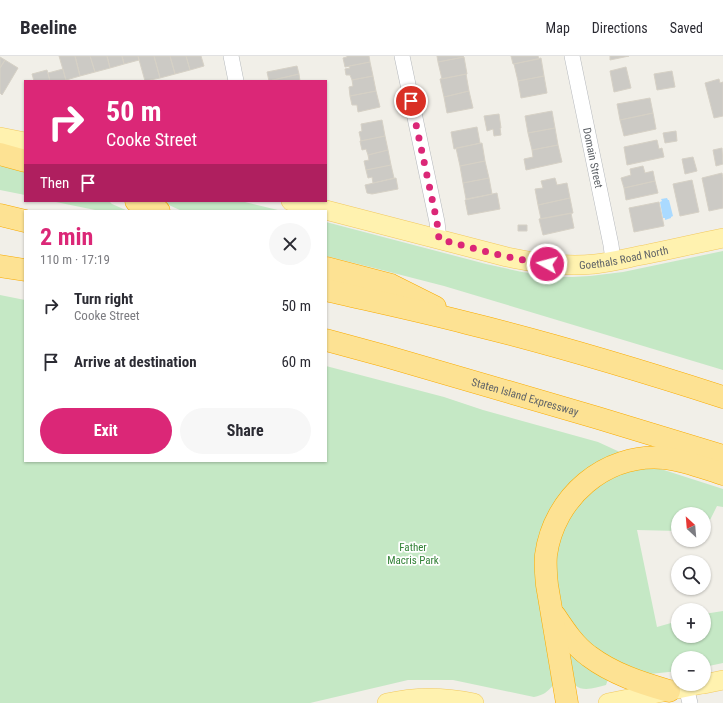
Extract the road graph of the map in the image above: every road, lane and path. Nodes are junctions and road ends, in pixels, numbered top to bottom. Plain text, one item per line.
1 (231, 56) edge
2 (402, 56) edge
3 (572, 56) edge
4 (236, 80) edge
5 (0, 137) edge
6 (24, 142) edge
7 (0, 154) edge
8 (24, 161) edge
9 (138, 202) edge
10 (295, 202) edge
11 (157, 210) edge
12 (326, 210) edge
13 (327, 210) edge
14 (0, 215) edge
15 (24, 221) edge
16 (723, 238) edge
17 (439, 239) junction
18 (613, 260) junction
19 (0, 266) edge
20 (327, 268) edge
21 (24, 270) edge
22 (327, 290) edge
23 (466, 322) junction
24 (327, 340) edge
25 (723, 397) edge
26 (723, 456) edge
27 (723, 474) edge
28 (551, 611) junction
29 (723, 680) edge
30 (711, 684) edge
31 (671, 687) edge
32 (684, 691) edge
33 (387, 703) edge
34 (474, 703) edge
35 (567, 703) edge
36 (608, 703) edge

1 - 4 street
2 - 17 street
3 - 18 street, Domain Street
5 - 6 main road
7 - 8 highway
9 - 11 highway
10 - 12 main road, Goethals Road North
13 - 17 main road, Goethals Road North
14 - 15 highway
16 - 18 main road, Goethals Road North
17 - 18 main road, Goethals Road North
19 - 21 highway
20 - 23 highway
22 - 23 highway
23 - 25 highway
24 - 26 highway, Staten Island Expressway
27 - 28 highway
28 - 31 highway
28 - 35 highway
29 - 30 main road
32 - 36 main road
33 - 34 main road

